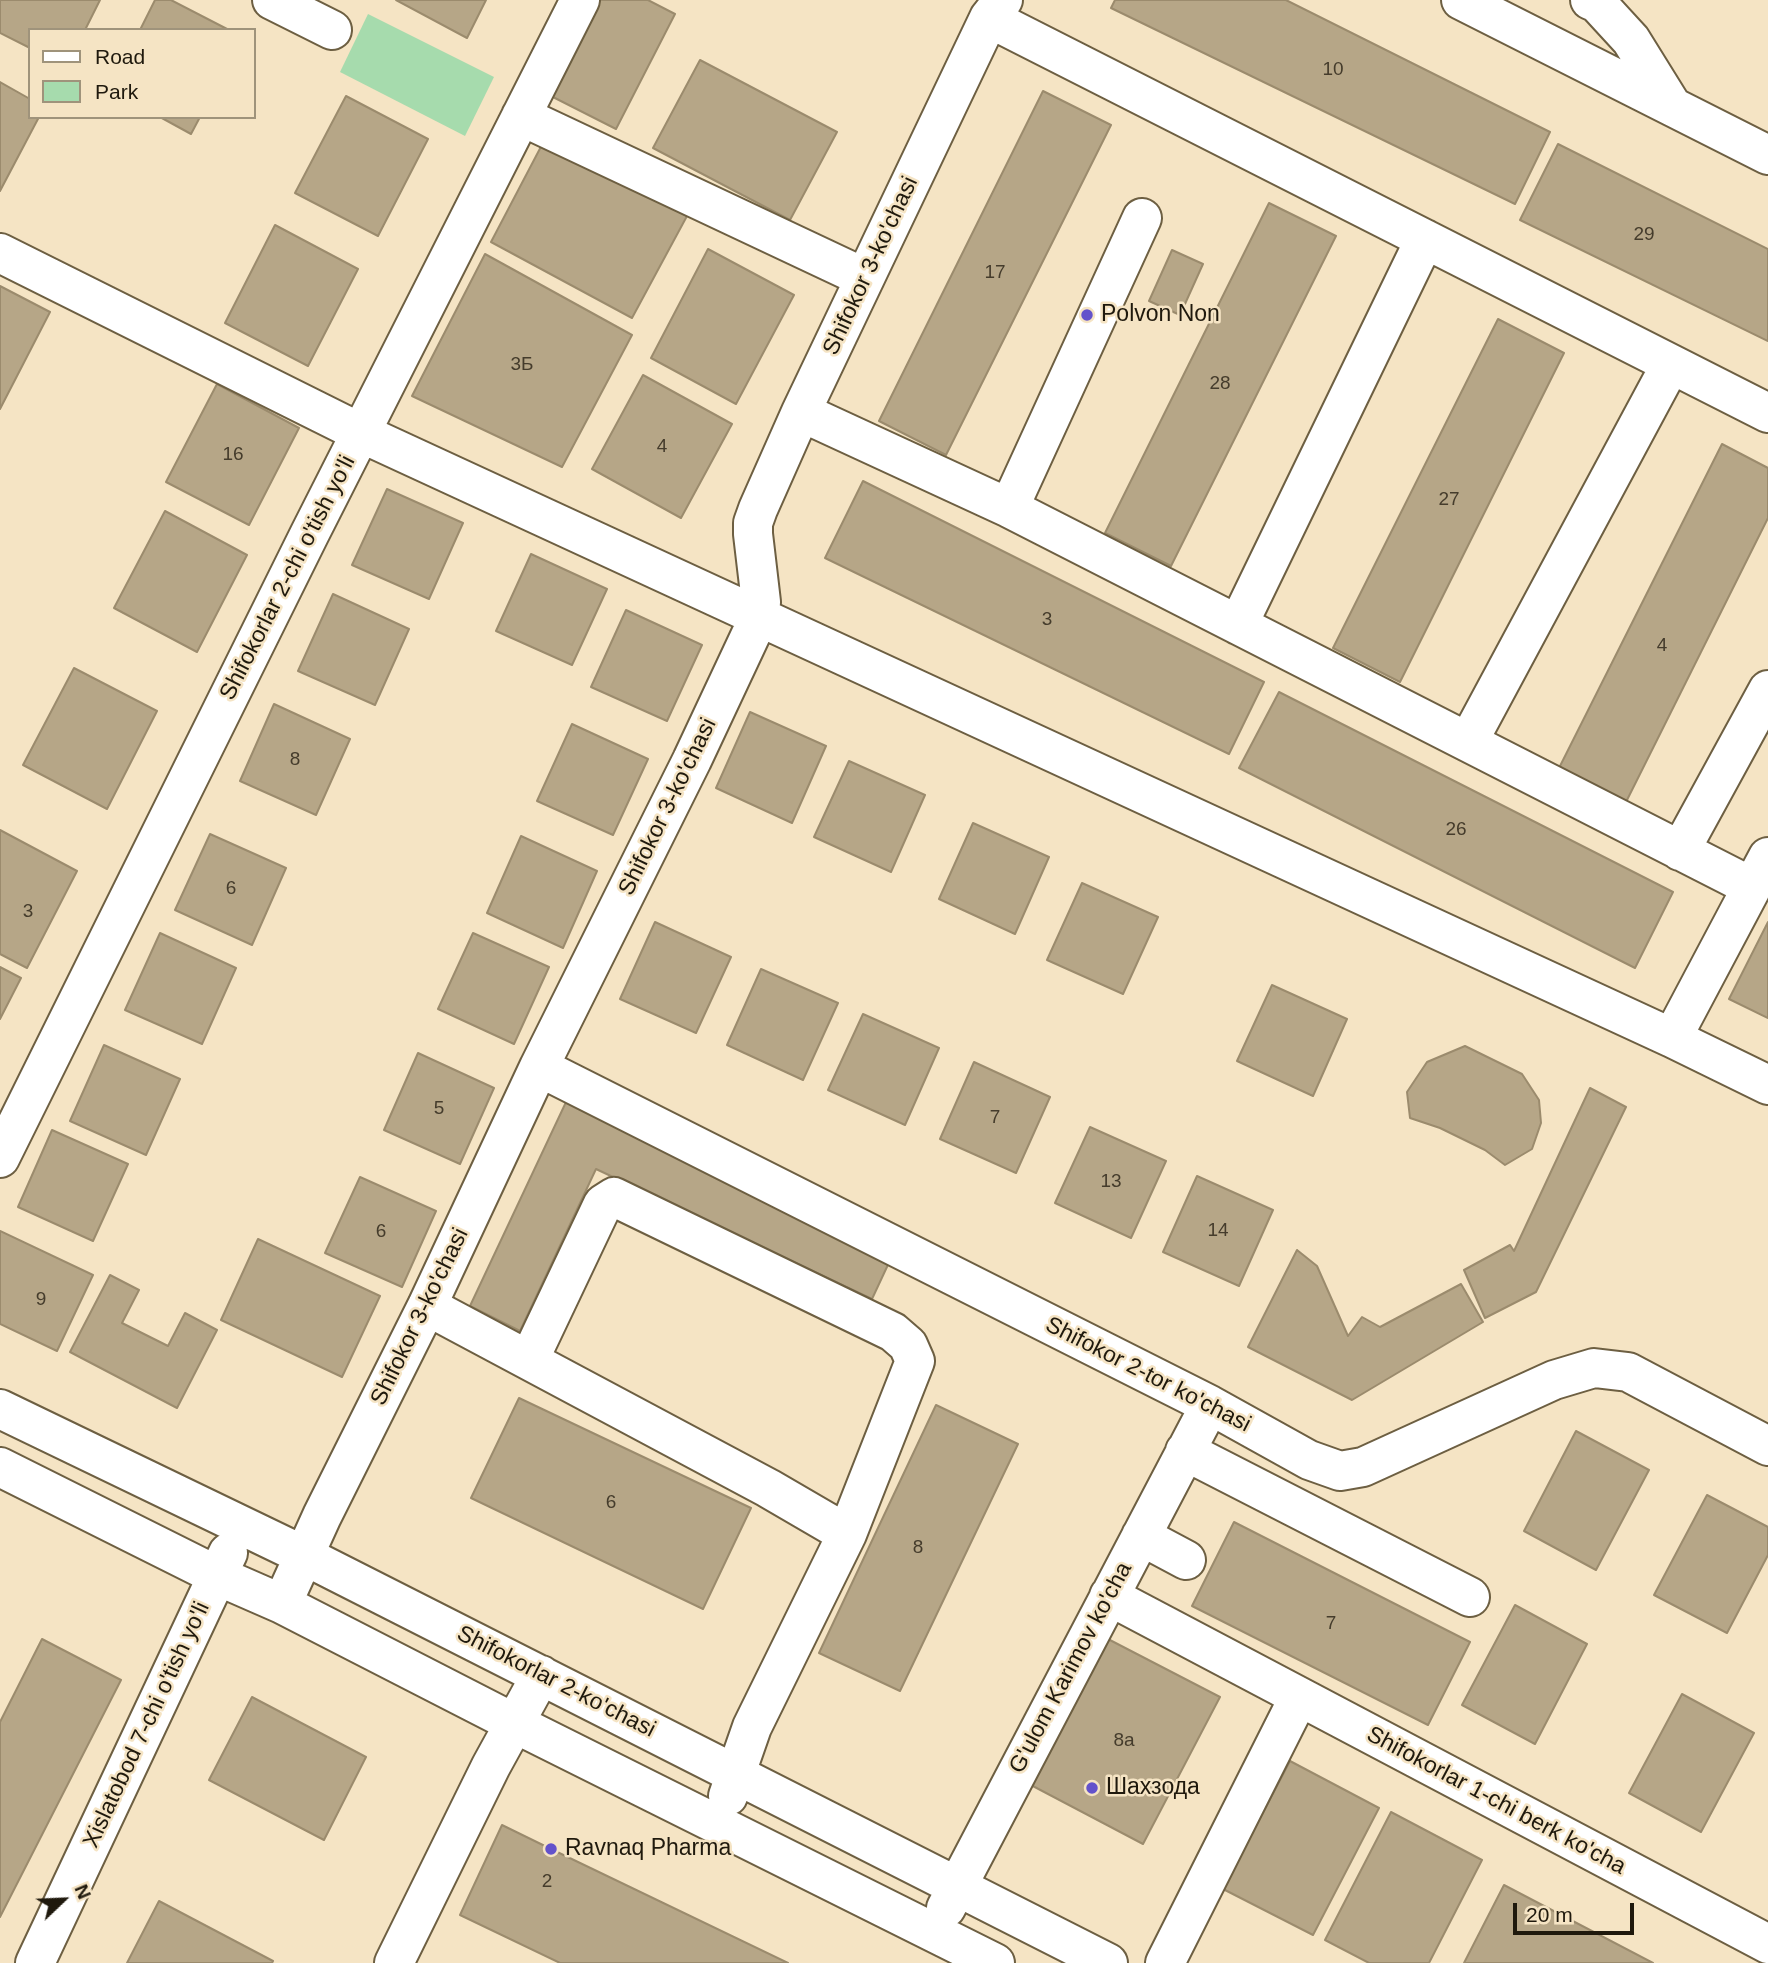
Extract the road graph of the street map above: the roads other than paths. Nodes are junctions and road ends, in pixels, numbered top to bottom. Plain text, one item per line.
1 (272, 0) edge
2 (580, 0) edge
3 (1461, 0) edge
4 (1590, 0) edge
5 (996, 9) edge
6 (332, 30) dead end
7 (1672, 106) junction
8 (521, 116) junction
9 (1768, 155) edge
10 (1142, 218) dead end
11 (1424, 239) junction
12 (0, 253) edge
13 (865, 278) junction
14 (1671, 364) junction
15 (801, 412) junction
16 (1768, 413) edge
17 (361, 433) junction
18 (1009, 508) junction
19 (760, 615) junction
20 (1238, 625) junction
21 (1768, 690) edge
22 (1468, 742) junction
23 (1680, 851) junction
24 (1760, 872) edge
25 (1672, 1038) junction
26 (539, 1067) junction
27 (1768, 1085) edge
28 (0, 1158) edge
29 (427, 1306) junction
30 (529, 1360) junction
31 (1210, 1405) junction
32 (0, 1409) edge
33 (1768, 1446) edge
34 (1185, 1451) junction
35 (0, 1467) edge
36 (242, 1525) junction
37 (847, 1534) junction
38 (1141, 1536) junction
39 (305, 1556) junction
40 (1186, 1560) dead end
41 (218, 1576) junction
42 (1109, 1596) junction
43 (1470, 1597) dead end
44 (282, 1604) junction
45 (541, 1675) junction
46 (1299, 1697) junction
47 (514, 1723) junction
48 (737, 1773) junction
49 (717, 1824) junction
50 (956, 1886) junction
51 (934, 1932) junction
52 (1768, 1944) edge
53 (35, 1963) edge
54 (394, 1963) edge
55 (995, 1963) edge
56 (1108, 1963) edge
57 (1166, 1963) edge

1 - 6 street
2 - 8 street, Shifokorlar 2-chi o'tish yo'li
3 - 7 street
4 - 7 street
5 - 11 street
5 - 13 street, Shifokor 3-ko'chasi
7 - 9 street
8 - 13 street
8 - 17 street, Shifokorlar 2-chi o'tish yo'li
10 - 18 street
11 - 14 street
11 - 20 street
12 - 17 street
13 - 15 street, Shifokor 3-ko'chasi
14 - 16 street
14 - 22 street
15 - 18 street
15 - 19 street, Shifokor 3-ko'chasi
17 - 19 street
17 - 28 street, Shifokorlar 2-chi o'tish yo'li
18 - 20 street
19 - 25 street
19 - 26 street, Shifokor 3-ko'chasi
20 - 22 street
21 - 23 street
22 - 23 street
23 - 24 street
24 - 25 street
25 - 27 street
26 - 29 street, Shifokor 3-ko'chasi
26 - 31 street, Shifokor 2-tor ko'chasi
29 - 30 street
29 - 39 street, Shifokor 3-ko'chasi
30 - 37 street
30 - 37 street
31 - 33 street, Shifokor 2-tor ko'chasi
31 - 34 street, G'ulom Karimov ko'cha
32 - 36 street, Shifokorlar 2-ko'chasi
34 - 38 street, G'ulom Karimov ko'cha
34 - 43 street
35 - 41 street
36 - 39 street, Shifokorlar 2-ko'chasi
36 - 41 street, Xislatobod 7-chi o'tish yo'li
37 - 48 street
38 - 40 street
38 - 42 street, G'ulom Karimov ko'cha
39 - 44 street, Shifokor 3-ko'chasi
39 - 45 street, Shifokorlar 2-ko'chasi
41 - 44 street
41 - 53 street, Xislatobod 7-chi o'tish yo'li
42 - 46 street, Shifokorlar 1-chi berk ko'cha
42 - 50 street, G'ulom Karimov ko'cha
44 - 47 street
45 - 47 street
45 - 48 street, Shifokorlar 2-ko'chasi
46 - 52 street, Shifokorlar 1-chi berk ko'cha
46 - 57 street
47 - 49 street
47 - 54 street
48 - 49 street
48 - 50 street, Shifokorlar 2-ko'chasi
49 - 51 street
50 - 51 street, G'ulom Karimov ko'cha
50 - 56 street, Shifokorlar 2-ko'chasi
51 - 55 street

